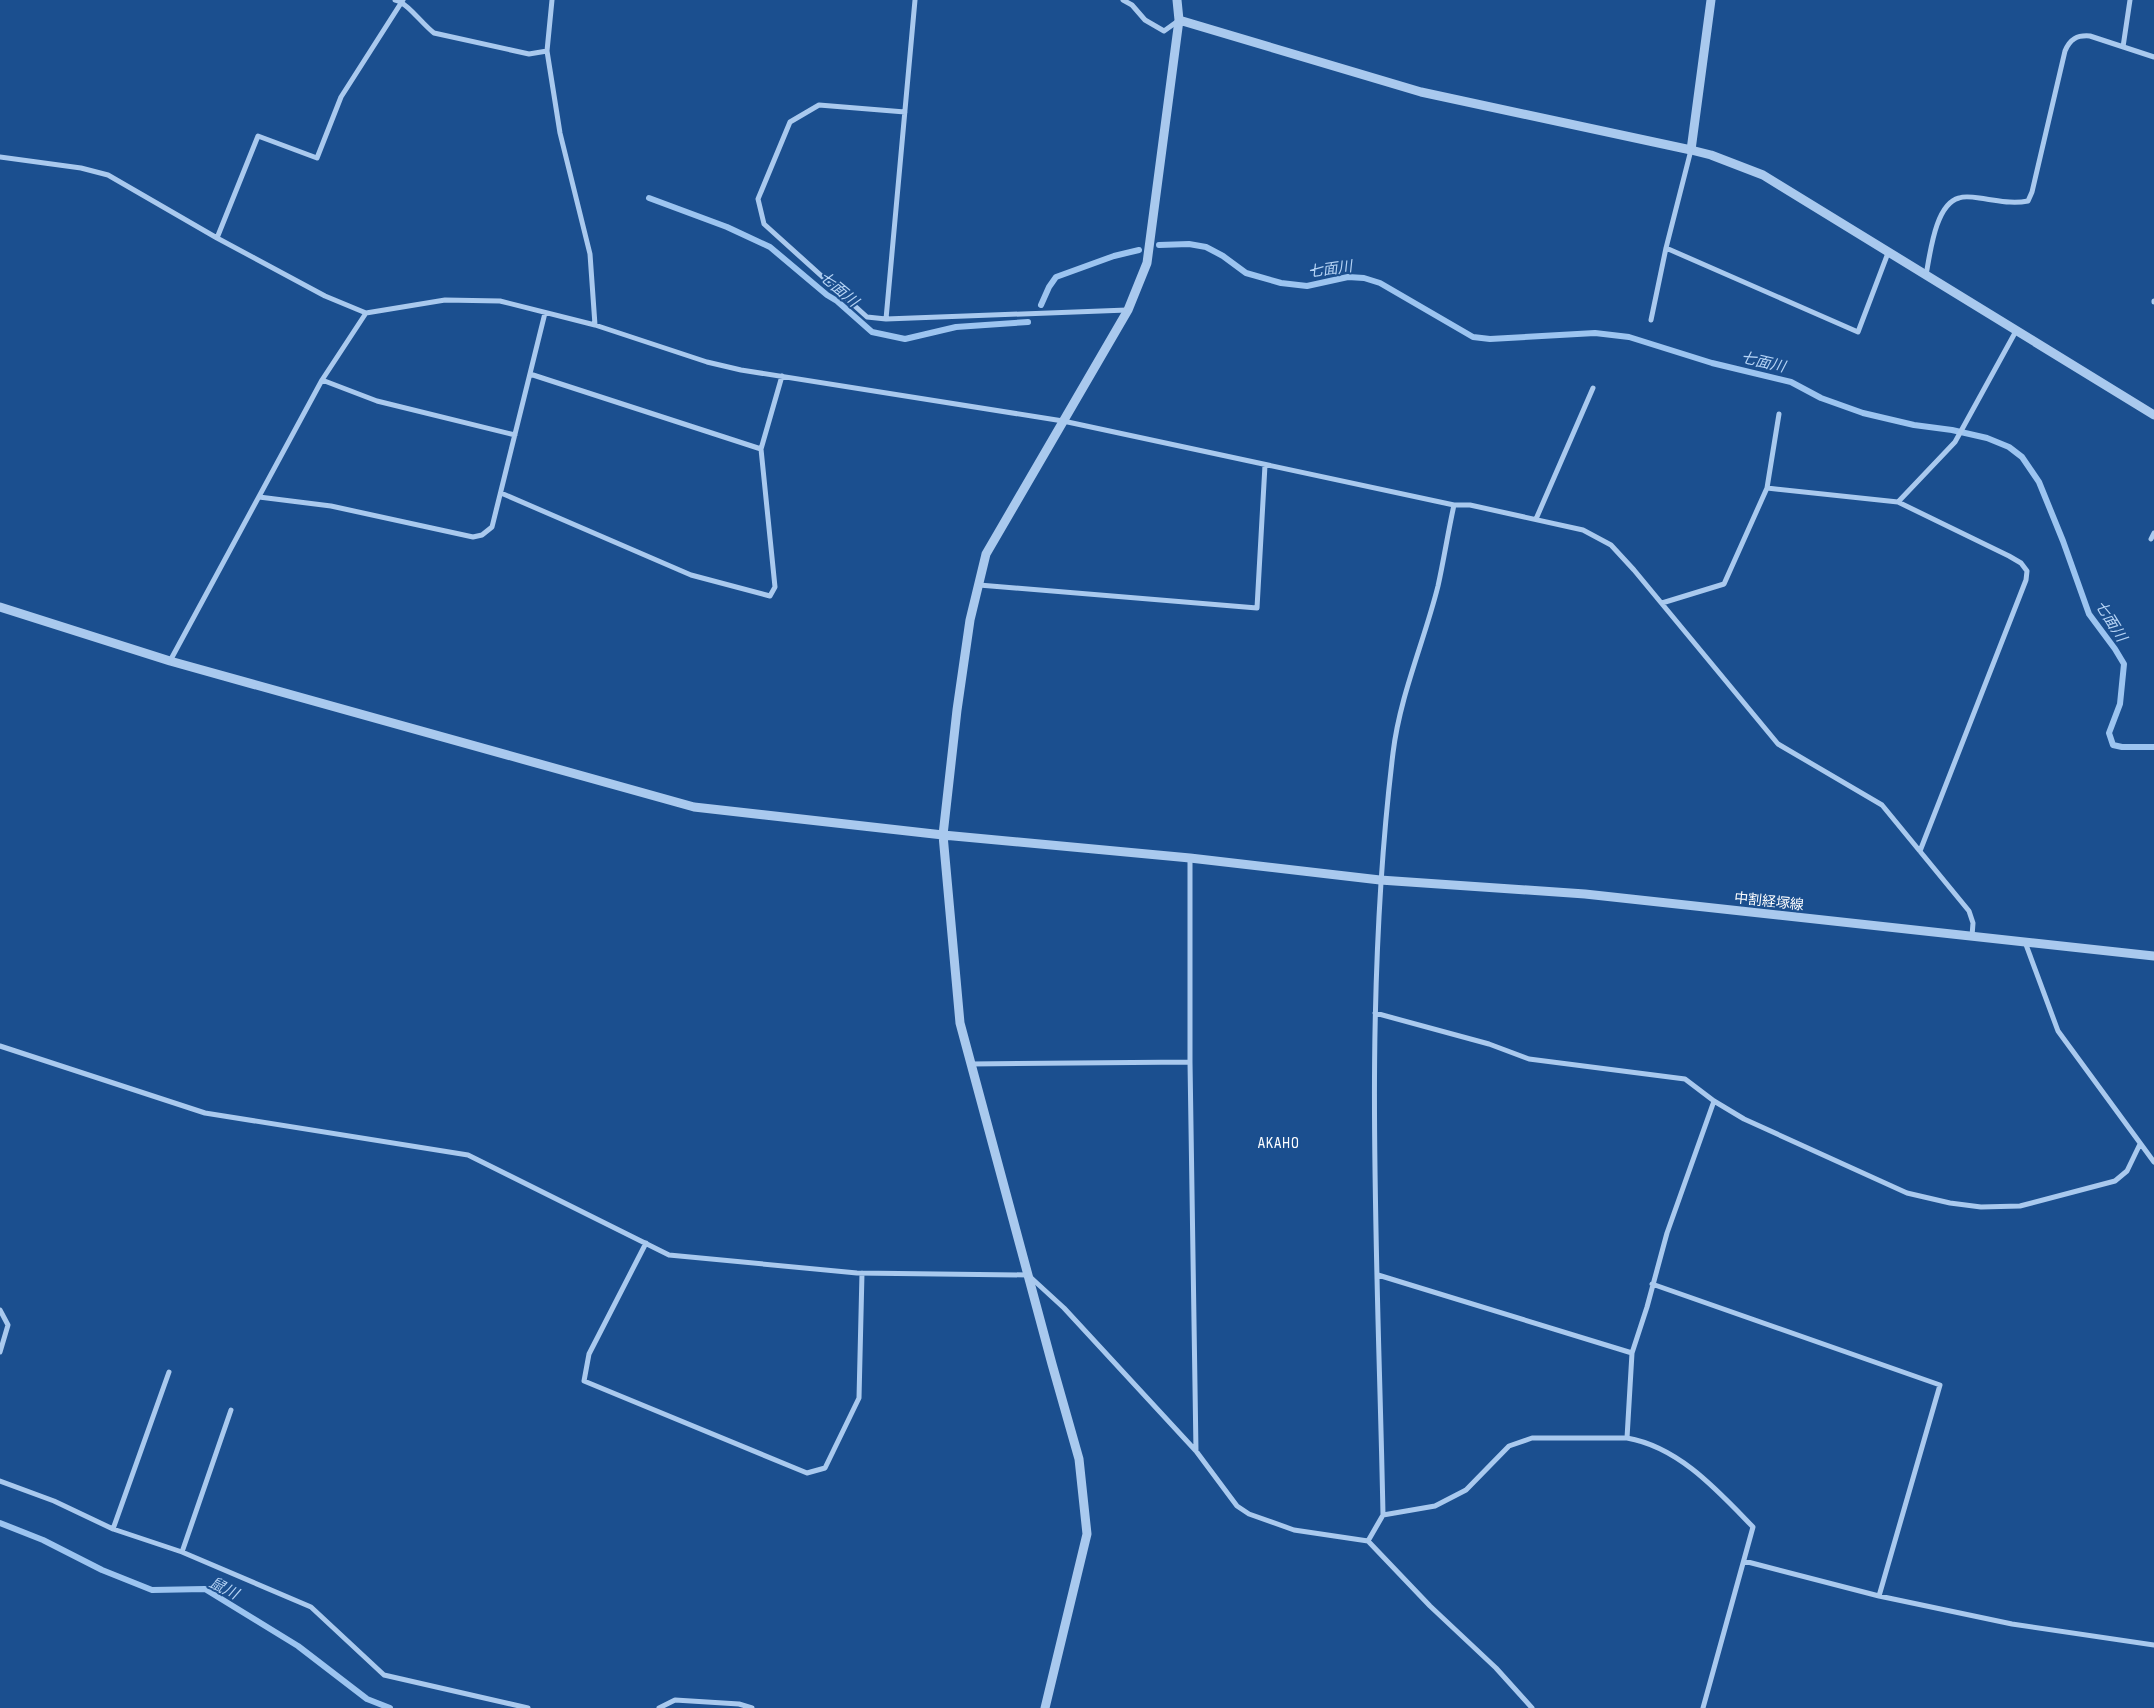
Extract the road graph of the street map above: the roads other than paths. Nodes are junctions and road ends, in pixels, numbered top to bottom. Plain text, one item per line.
1 (395, 0) edge
2 (552, 0) edge
3 (915, 0) edge
4 (1123, 0) edge
5 (1177, 0) edge
6 (1711, 0) edge
7 (2130, 0) edge
8 (403, 1) edge
9 (1179, 20) junction
10 (2123, 47) junction
11 (547, 51) junction
12 (2154, 58) edge
13 (905, 112) junction
14 (1691, 150) junction
15 (0, 157) edge
16 (217, 238) junction
17 (1666, 248) junction
18 (1888, 253) junction
19 (1926, 276) junction
20 (1128, 310) junction
21 (545, 313) junction
22 (366, 314) junction
23 (886, 319) junction
24 (1651, 320) dead end
25 (595, 325) junction
26 (2016, 330) junction
27 (530, 374) junction
28 (782, 376) junction
29 (322, 380) junction
30 (1593, 388) dead end
31 (1779, 414) dead end
32 (2154, 415) edge
33 (1063, 421) junction
34 (515, 435) junction
35 (761, 449) junction
36 (1266, 465) junction
37 (1768, 488) junction
38 (501, 493) junction
39 (258, 497) junction
40 (1898, 502) junction
41 (1454, 505) junction
42 (1536, 519) junction
43 (2154, 533) edge
44 (2151, 539) dead end
45 (979, 585) junction
46 (1662, 603) junction
47 (0, 607) edge
48 (170, 661) junction
49 (943, 835) junction
50 (1920, 851) junction
51 (1190, 858) junction
52 (1380, 880) junction
53 (1972, 936) junction
54 (2026, 942) junction
55 (2154, 956) edge
56 (1375, 1013) junction
57 (0, 1046) edge
58 (1190, 1062) junction
59 (970, 1064) junction
60 (1714, 1101) junction
61 (2140, 1144) junction
62 (2154, 1162) edge
63 (646, 1243) junction
64 (862, 1273) junction
65 (1028, 1275) junction
66 (1378, 1275) junction
67 (1652, 1284) junction
68 (0, 1310) edge
69 (0, 1352) edge
70 (1632, 1353) junction
71 (169, 1372) dead end
72 (231, 1410) dead end
73 (1627, 1438) junction
74 (1196, 1451) junction
75 (0, 1481) edge
76 (1383, 1515) junction
77 (113, 1529) junction
78 (1368, 1541) junction
79 (182, 1552) junction
80 (1744, 1561) junction
81 (1879, 1596) junction
82 (2154, 1645) edge
83 (528, 1708) edge
84 (659, 1708) edge
85 (752, 1708) edge
86 (1045, 1708) edge
87 (1532, 1708) edge
88 (1703, 1708) edge

1 - 8 street
2 - 11 street
3 - 13 street
4 - 9 street
5 - 9 street
6 - 14 street
7 - 10 street
8 - 11 street
8 - 16 street
9 - 14 street
9 - 20 street
10 - 12 street
10 - 19 street
11 - 25 street
13 - 23 street
13 - 23 street
14 - 17 street
14 - 18 street
15 - 16 street
16 - 22 street
17 - 18 street
17 - 24 street
18 - 19 street
19 - 26 street
20 - 23 street
20 - 33 street
21 - 22 street
21 - 25 street
21 - 27 street
22 - 29 street
25 - 28 street
26 - 32 street
26 - 40 street
27 - 34 street
27 - 35 street
28 - 33 street
28 - 35 street
29 - 34 street
29 - 39 street
30 - 42 street
31 - 37 street
33 - 36 street
33 - 45 street
34 - 38 street
35 - 38 street
36 - 41 street
36 - 45 street
37 - 40 street
37 - 46 street
38 - 39 street
39 - 48 street
40 - 50 street
41 - 42 street
41 - 52 street
42 - 46 street
43 - 44 street
45 - 49 street
46 - 50 street
47 - 48 street, 中割経塚線
48 - 49 street, 中割経塚線
49 - 51 street, 中割経塚線
49 - 59 street
50 - 53 street
51 - 52 street, 中割経塚線
51 - 58 street
52 - 53 street, 中割経塚線
52 - 56 street
53 - 54 street, 中割経塚線
54 - 55 street, 中割経塚線
54 - 61 street
56 - 60 street
56 - 66 street
57 - 63 street
58 - 59 street
58 - 74 street
59 - 65 street
60 - 61 street
60 - 67 street
61 - 62 street
63 - 64 street
63 - 64 street
64 - 65 street
65 - 74 street
65 - 86 street
66 - 70 street
66 - 76 street
67 - 70 street
67 - 81 street
68 - 69 street
70 - 73 street
71 - 77 street
72 - 79 street
73 - 76 street
73 - 80 street
74 - 78 street
75 - 77 street
76 - 78 street
77 - 79 street
78 - 87 street
79 - 83 street
80 - 81 street
80 - 88 street
81 - 82 street
84 - 85 street

